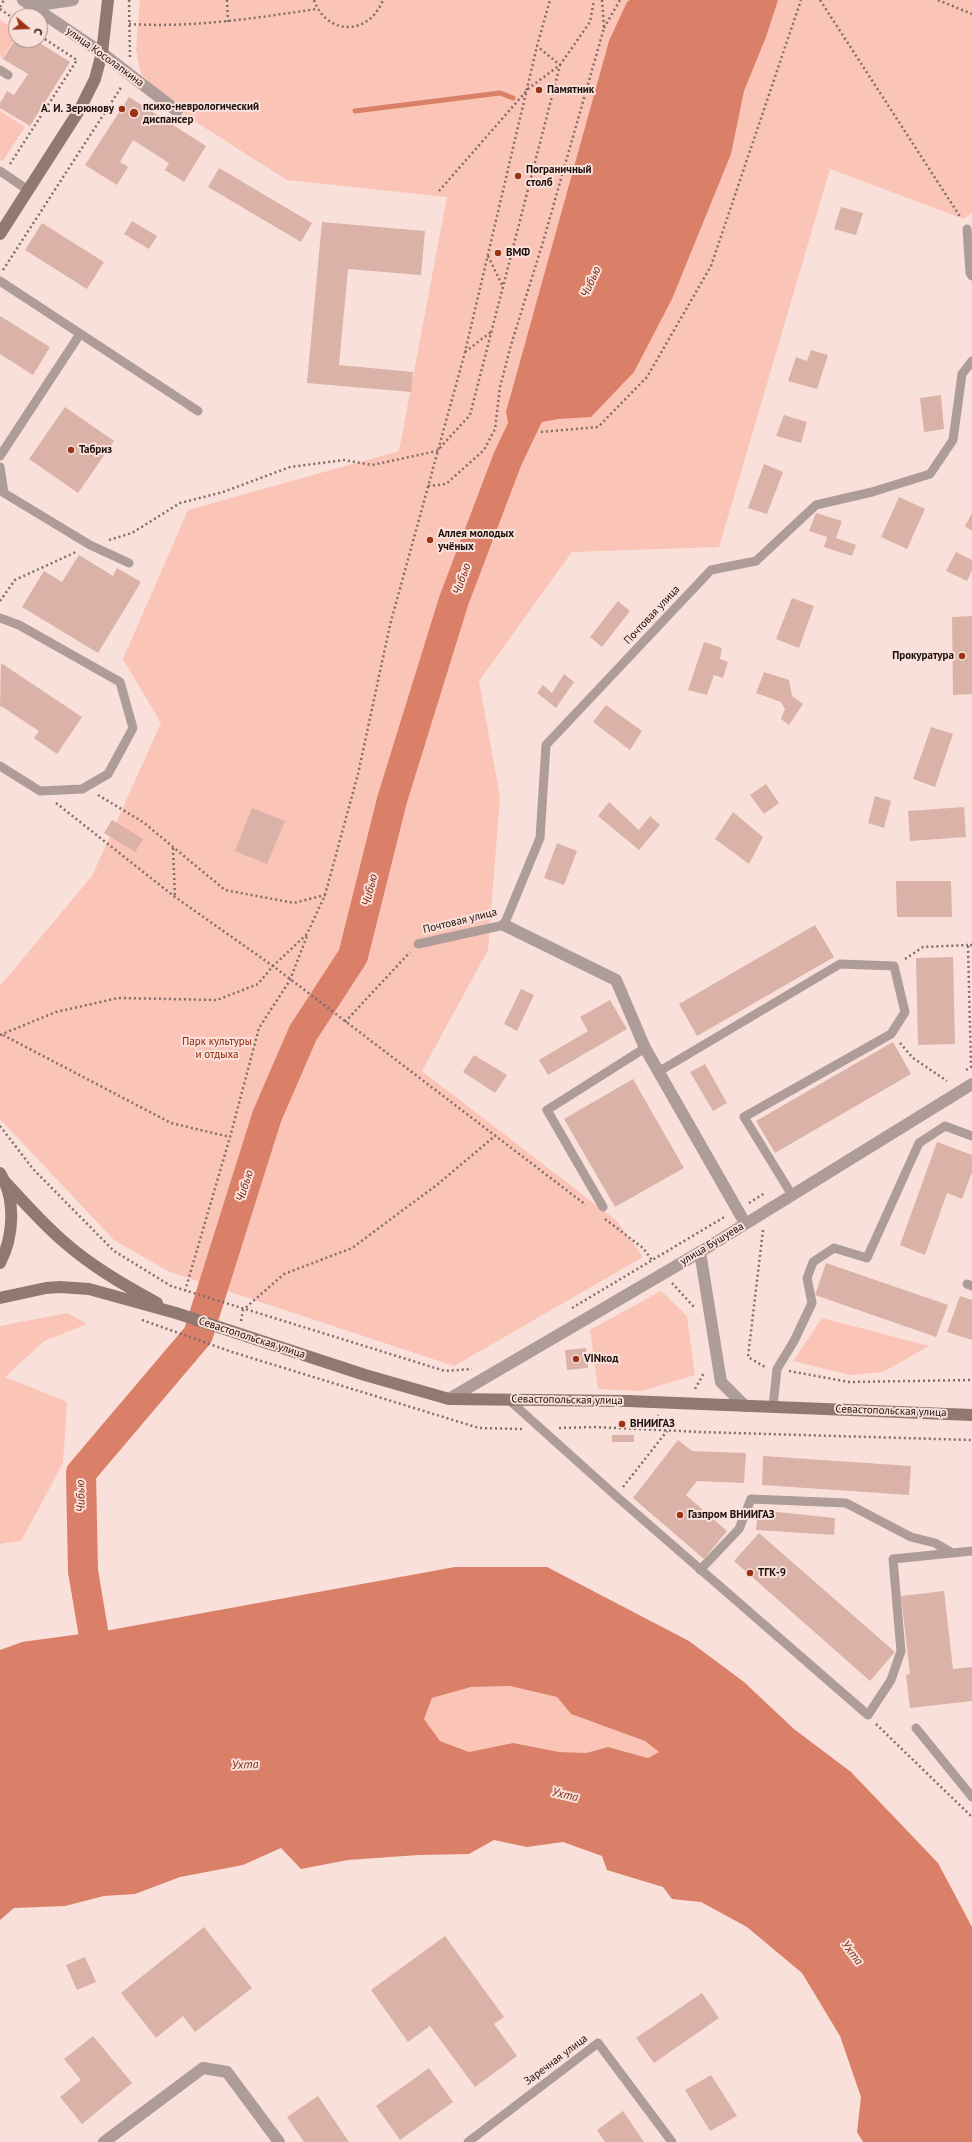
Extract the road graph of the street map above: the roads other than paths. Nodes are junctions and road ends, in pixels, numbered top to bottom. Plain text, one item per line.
1 (73, 0) edge
2 (108, 0) edge
3 (28, 3) edge
4 (102, 53) junction
5 (0, 70) edge
6 (8, 75) dead end
7 (177, 111) dead end
8 (2, 172) edge
9 (28, 190) junction
10 (967, 229) road end
11 (0, 234) edge
12 (972, 276) edge
13 (0, 281) edge
14 (80, 334) junction
15 (972, 361) edge
16 (198, 411) dead end
17 (0, 456) edge
18 (0, 467) edge
19 (129, 563) dead end
20 (1, 620) edge
21 (0, 766) edge
22 (504, 925) junction
23 (418, 944) road end
24 (645, 1048) junction
25 (658, 1072) junction
26 (972, 1084) edge
27 (972, 1136) edge
28 (3, 1177) edge
29 (792, 1195) junction
30 (602, 1211) road end
31 (745, 1223) junction
32 (700, 1252) junction
33 (0, 1262) edge
34 (0, 1298) edge
35 (176, 1313) junction
36 (449, 1399) junction
37 (509, 1400) junction
38 (745, 1406) junction
39 (773, 1406) junction
40 (972, 1415) edge
41 (972, 1551) edge
42 (952, 1553) junction
43 (700, 1570) junction
44 (916, 1728) dead end
45 (972, 1796) edge
46 (104, 2142) edge
47 (279, 2142) edge
48 (468, 2142) edge
49 (672, 2142) edge

1 - 3 street, улица Косолапкина
2 - 4 main road
3 - 4 street, улица Косолапкина
4 - 7 street, улица Косолапкина
4 - 9 main road
5 - 6 lane
8 - 9 lane
9 - 11 main road
10 - 12 lane
13 - 14 lane
14 - 16 lane
14 - 17 lane
15 - 22 lane, Почтовая улица
18 - 19 lane
20 - 21 lane
22 - 23 lane, Почтовая улица
22 - 24 street
24 - 25 street
24 - 30 lane
25 - 29 lane
25 - 31 street
26 - 29 street, улица Бушуева
27 - 39 lane
28 - 33 main road
28 - 35 main road, Севастопольская улица
29 - 31 street, улица Бушуева
31 - 32 street, улица Бушуева
32 - 36 street, улица Бушуева
32 - 38 street
34 - 35 main road, Севастопольская улица
35 - 36 main road, Севастопольская улица
36 - 37 main road, Севастопольская улица
37 - 38 main road, Севастопольская улица
37 - 43 lane
38 - 39 main road, Севастопольская улица
39 - 40 main road, Севастопольская улица
41 - 42 lane
42 - 43 lane
42 - 43 lane
44 - 45 lane
46 - 47 street
48 - 49 lane, Заречная улица

